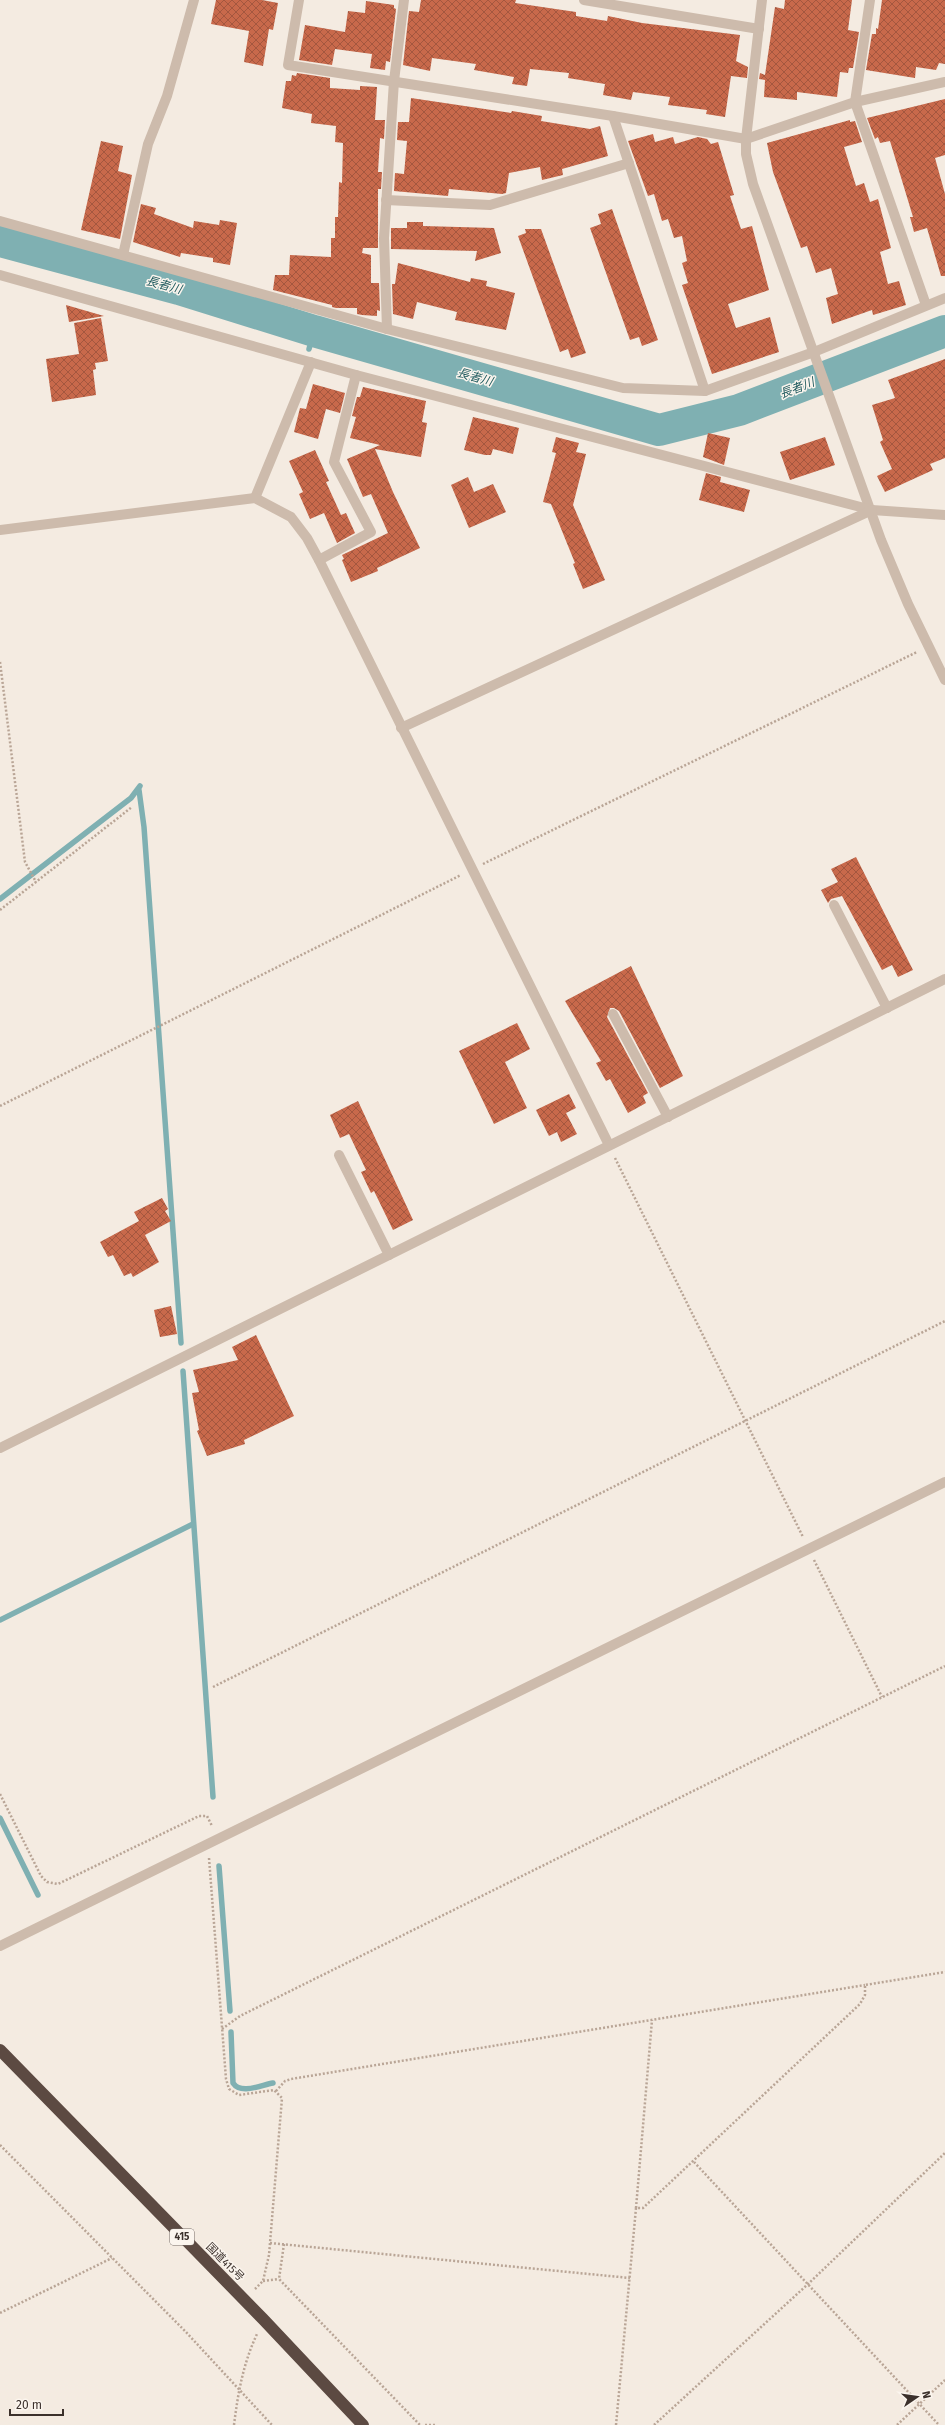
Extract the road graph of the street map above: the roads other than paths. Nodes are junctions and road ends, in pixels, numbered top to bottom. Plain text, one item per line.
1 (194, 0) edge
2 (299, 0) edge
3 (404, 0) edge
4 (584, 0) edge
5 (762, 0) edge
6 (870, 0) edge
7 (759, 29) junction
8 (394, 81) junction
9 (945, 82) edge
10 (855, 102) junction
11 (613, 116) junction
12 (746, 139) junction
13 (629, 163) junction
14 (386, 200) junction
15 (0, 221) edge
16 (123, 255) junction
17 (0, 275) edge
18 (945, 298) edge
19 (926, 305) junction
20 (387, 329) junction
21 (814, 352) junction
22 (311, 362) junction
23 (356, 375) junction
24 (705, 391) junction
25 (254, 498) junction
26 (872, 510) junction
27 (945, 515) edge
28 (0, 530) edge
29 (319, 560) junction
30 (945, 680) edge
31 (401, 728) junction
32 (834, 906) dead end
33 (945, 979) edge
34 (887, 1008) junction
35 (613, 1014) dead end
36 (668, 1117) junction
37 (609, 1145) junction
38 (339, 1155) dead end
39 (389, 1255) junction
40 (0, 1448) edge
41 (945, 1482) edge
42 (0, 1946) edge
43 (0, 2050) edge
44 (363, 2425) edge

1 - 16 street
2 - 8 street
3 - 8 street
4 - 7 street
5 - 7 street
6 - 10 street
7 - 12 street
8 - 11 street
8 - 14 street
9 - 10 street
10 - 12 street
10 - 19 street
11 - 12 street
11 - 13 street
12 - 21 street
13 - 14 street
13 - 24 street
14 - 20 street
15 - 16 street
16 - 20 street
17 - 22 street
18 - 19 street
19 - 21 street
20 - 24 street
21 - 24 street
21 - 26 street
22 - 23 street
22 - 25 street
23 - 26 street
23 - 29 street
25 - 28 street
25 - 29 street
26 - 27 street
26 - 30 street
26 - 31 street
29 - 31 street
31 - 37 street
32 - 34 street
33 - 34 street
34 - 36 street
35 - 36 street
36 - 37 street
37 - 39 street
38 - 39 street
39 - 40 street
41 - 42 street
43 - 44 highway, 国道415号 / 415

